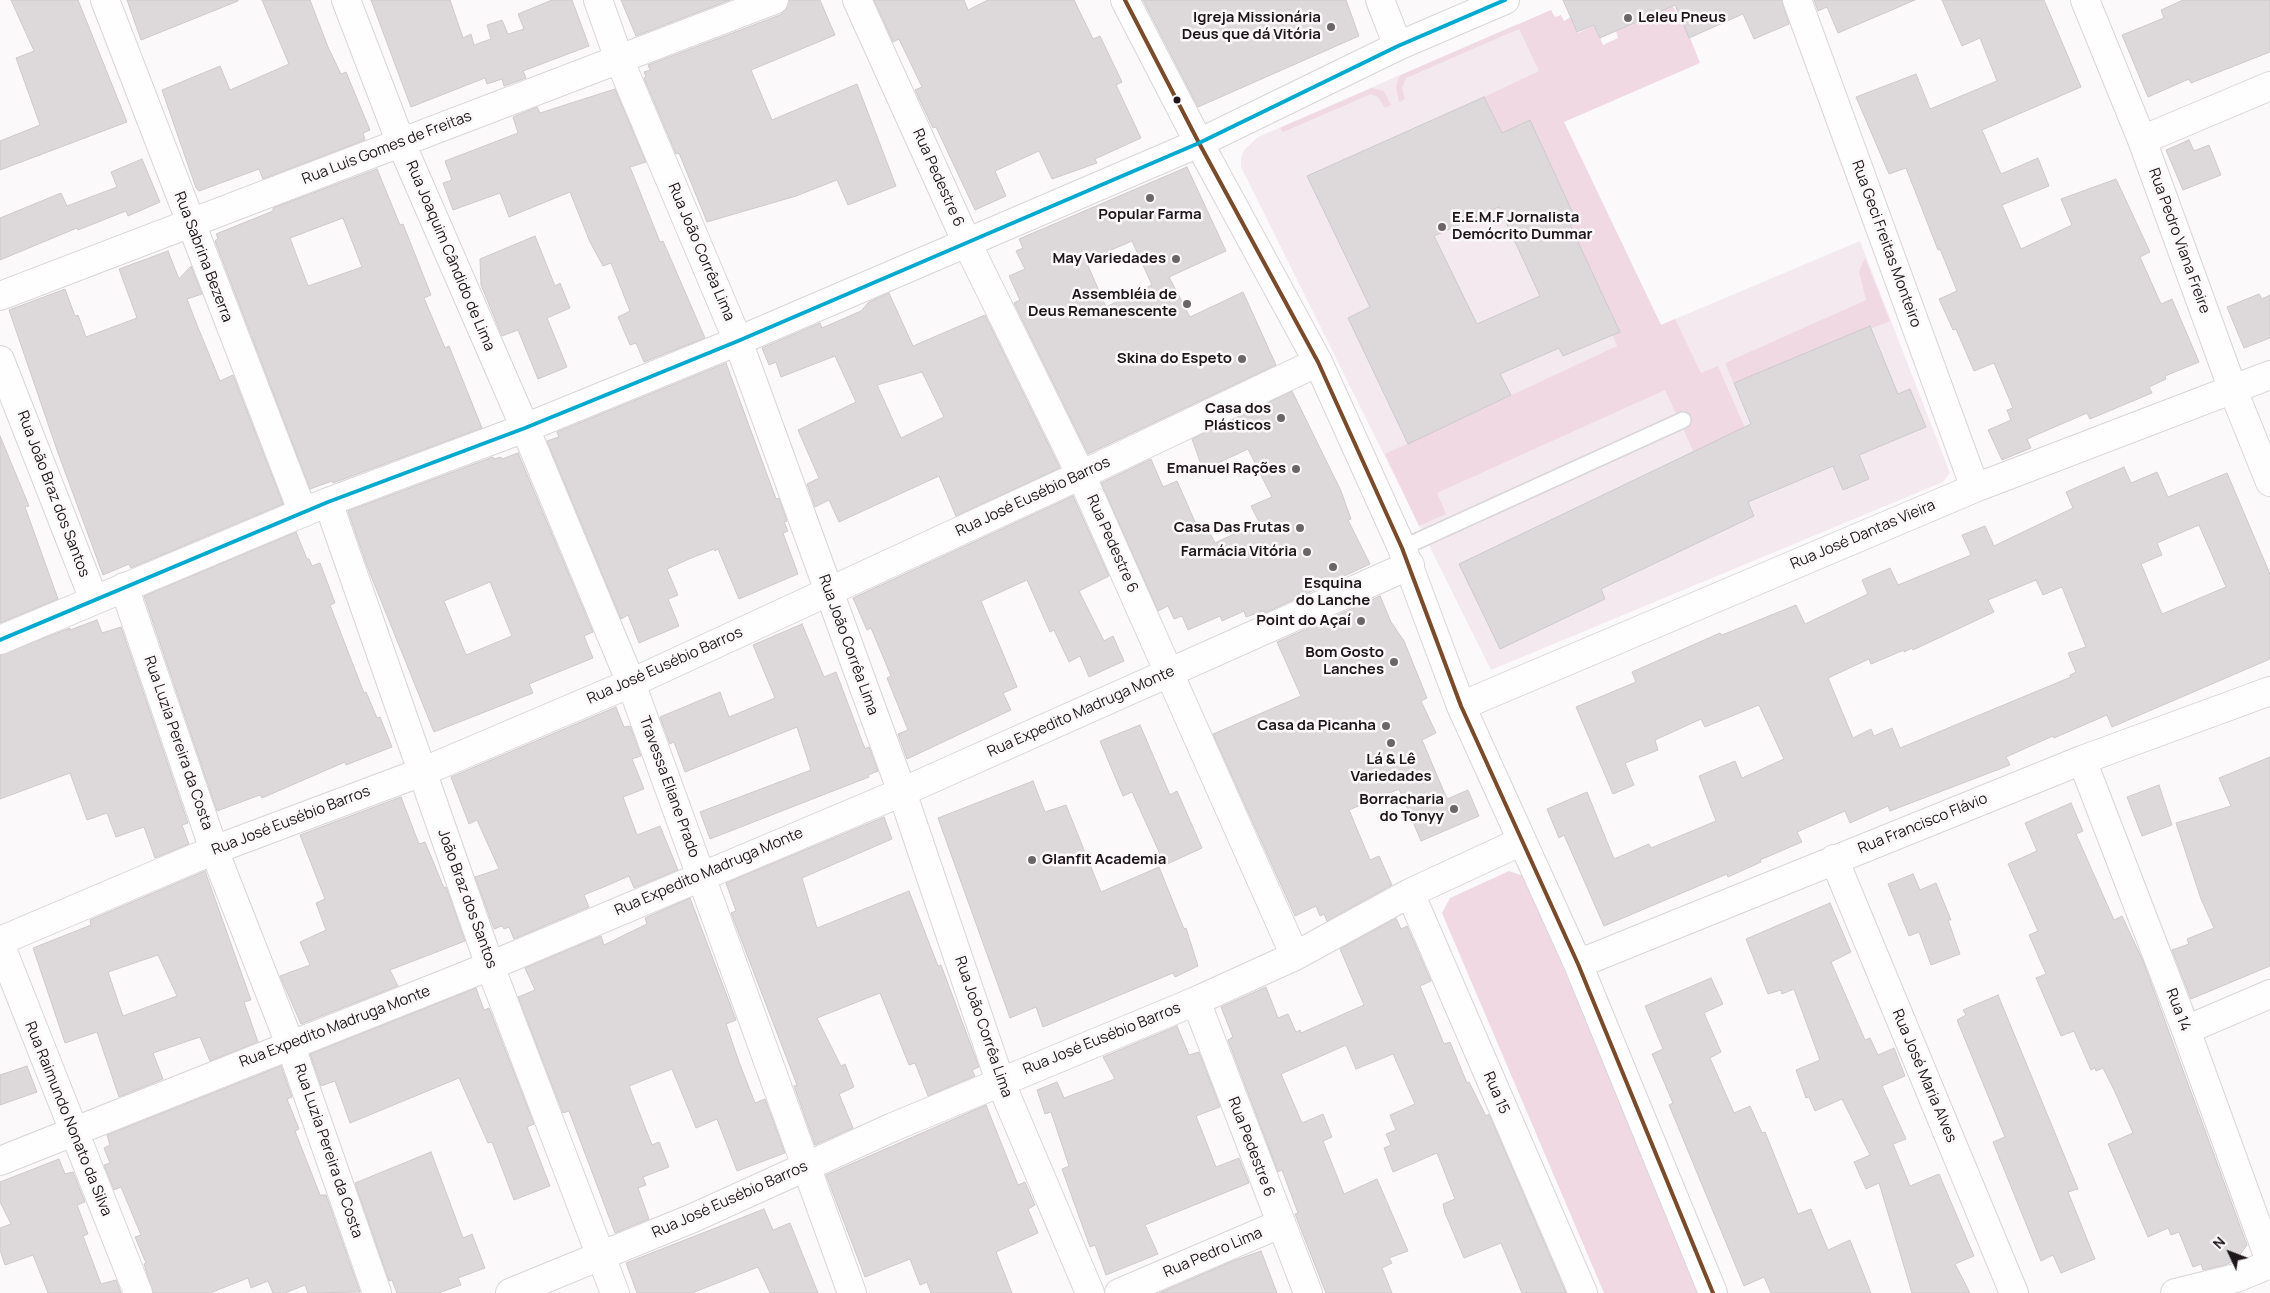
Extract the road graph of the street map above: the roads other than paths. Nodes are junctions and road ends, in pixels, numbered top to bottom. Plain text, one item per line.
1 (105, 0) edge
2 (346, 0) edge
3 (598, 0) edge
4 (774, 0) edge
5 (857, 0) edge
6 (1126, 0) edge
7 (1380, 0) edge
8 (1505, 0) edge
9 (1797, 0) edge
10 (2085, 0) edge
11 (1398, 46) junction
12 (619, 59) junction
13 (2270, 86) edge
14 (2142, 140) junction
15 (401, 143) junction
16 (1199, 143) junction
17 (189, 224) junction
18 (967, 243) junction
19 (0, 296) edge
20 (738, 341) junction
21 (0, 360) edge
22 (1318, 362) junction
23 (2270, 375) edge
24 (2233, 390) junction
25 (1683, 420) dead end
26 (524, 428) junction
27 (1081, 475) junction
28 (2270, 482) edge
29 (1975, 488) junction
30 (328, 502) junction
31 (303, 513) junction
32 (1406, 557) junction
33 (124, 587) junction
34 (829, 591) junction
35 (94, 600) junction
36 (0, 640) edge
37 (1170, 672) junction
38 (631, 683) junction
39 (2270, 691) edge
40 (1461, 706) junction
41 (2082, 760) junction
42 (422, 772) junction
43 (902, 792) junction
44 (1522, 841) junction
45 (214, 850) junction
46 (1834, 859) junction
47 (702, 875) junction
48 (1410, 893) junction
49 (0, 943) edge
50 (1295, 956) junction
51 (1578, 964) junction
52 (490, 966) junction
53 (2270, 994) edge
54 (1196, 1001) junction
55 (2186, 1030) junction
56 (290, 1044) junction
57 (1000, 1081) junction
58 (72, 1131) junction
59 (0, 1161) edge
60 (805, 1166) junction
61 (1280, 1224) junction
62 (602, 1256) junction
63 (2270, 1262) edge
64 (2239, 1285) edge
65 (138, 1293) edge
66 (377, 1293) edge
67 (510, 1293) edge
68 (615, 1293) edge
69 (852, 1293) edge
70 (1090, 1293) edge
71 (1119, 1293) edge
72 (1308, 1293) edge
73 (1583, 1293) edge
74 (1713, 1293) edge
75 (2014, 1293) edge
76 (2175, 1293) edge

1 - 17 street, Rua Sabrina Bezerra
2 - 15 street, Rua Joaquim Cândido de Lima
3 - 12 street, Rua João Corrêa Lima
4 - 12 street, Rua Luís Gomes de Freitas
5 - 18 street, Rua Pedestre 6
6 - 16 street
7 - 11 street
8 - 11 street
9 - 29 street, Rua Geci Freitas Monteiro
10 - 14 street, Rua Pedro Viana Freire
11 - 16 street
12 - 15 street, Rua Luís Gomes de Freitas
12 - 20 street, Rua João Corrêa Lima
13 - 14 street
14 - 24 street, Rua Pedro Viana Freire
15 - 17 street, Rua Luís Gomes de Freitas
15 - 26 street, Rua Joaquim Cândido de Lima
16 - 18 street
16 - 22 street
17 - 19 street, Rua Luís Gomes de Freitas
17 - 31 street, Rua Sabrina Bezerra
18 - 20 street
18 - 27 street, Rua Pedestre 6
20 - 26 street
20 - 34 street, Rua João Corrêa Lima
21 - 35 street, Rua João Braz dos Santos
22 - 27 street, Rua José Eusébio Barros
22 - 32 street
23 - 24 street, Rua José Dantas Vieira
24 - 28 street, Rua Pedro Viana Freire
24 - 29 street, Rua José Dantas Vieira
25 - 32 lane
26 - 30 street
26 - 38 street, Travessa Eliane Prado
27 - 34 street, Rua José Eusébio Barros
27 - 37 street, Rua Pedestre 6
29 - 40 street, Rua José Dantas Vieira
30 - 31 street
30 - 42 street, João Braz dos Santos
31 - 33 street
32 - 37 street, Rua Expedito Madruga Monte
32 - 40 street
33 - 35 street
33 - 45 street, Rua Luzia Pereira da Costa
34 - 38 street, Rua José Eusébio Barros
34 - 43 street, Rua João Corrêa Lima
35 - 36 street
37 - 43 street, Rua Expedito Madruga Monte
37 - 50 street, Rua Pedestre 6
38 - 42 street, Rua José Eusébio Barros
38 - 47 street, Travessa Eliane Prado
39 - 41 street, Rua Francisco Flávio
40 - 44 street
41 - 46 street, Rua Francisco Flávio
41 - 55 street, Rua 14
42 - 45 street, Rua José Eusébio Barros
42 - 52 street, João Braz dos Santos
43 - 47 street, Rua Expedito Madruga Monte
43 - 57 street, Rua João Corrêa Lima
44 - 48 street, Rua José Eusébio Barros
44 - 51 street
45 - 49 street, Rua José Eusébio Barros
45 - 56 street, Rua Luzia Pereira da Costa
46 - 51 street, Rua Francisco Flávio
46 - 75 street, Rua José Maria Alves
47 - 52 street, Rua Expedito Madruga Monte
47 - 60 street, Travessa Eliane Prado
48 - 50 street, Rua José Eusébio Barros
48 - 73 street, Rua 15
49 - 58 street, Rua Raimundo Nonato da Silva
50 - 54 street, Rua José Eusébio Barros
51 - 74 street
52 - 56 street, Rua Expedito Madruga Monte
52 - 62 street, João Braz dos Santos
53 - 55 street
54 - 57 street, Rua José Eusébio Barros
54 - 61 street, Rua Pedestre 6
55 - 63 street, Rua 14
56 - 58 street, Rua Expedito Madruga Monte
56 - 66 street, Rua Luzia Pereira da Costa
57 - 60 street, Rua José Eusébio Barros
57 - 70 street, Rua João Corrêa Lima
58 - 59 street, Rua Expedito Madruga Monte
58 - 65 street, Rua Raimundo Nonato da Silva
60 - 62 street, Rua José Eusébio Barros
60 - 69 street, Travessa Eliane Prado
61 - 71 street, Rua Pedro Lima
61 - 72 street, Rua Pedestre 6
62 - 67 street, Rua José Eusébio Barros
62 - 68 street, João Braz dos Santos
63 - 64 street
64 - 76 street

